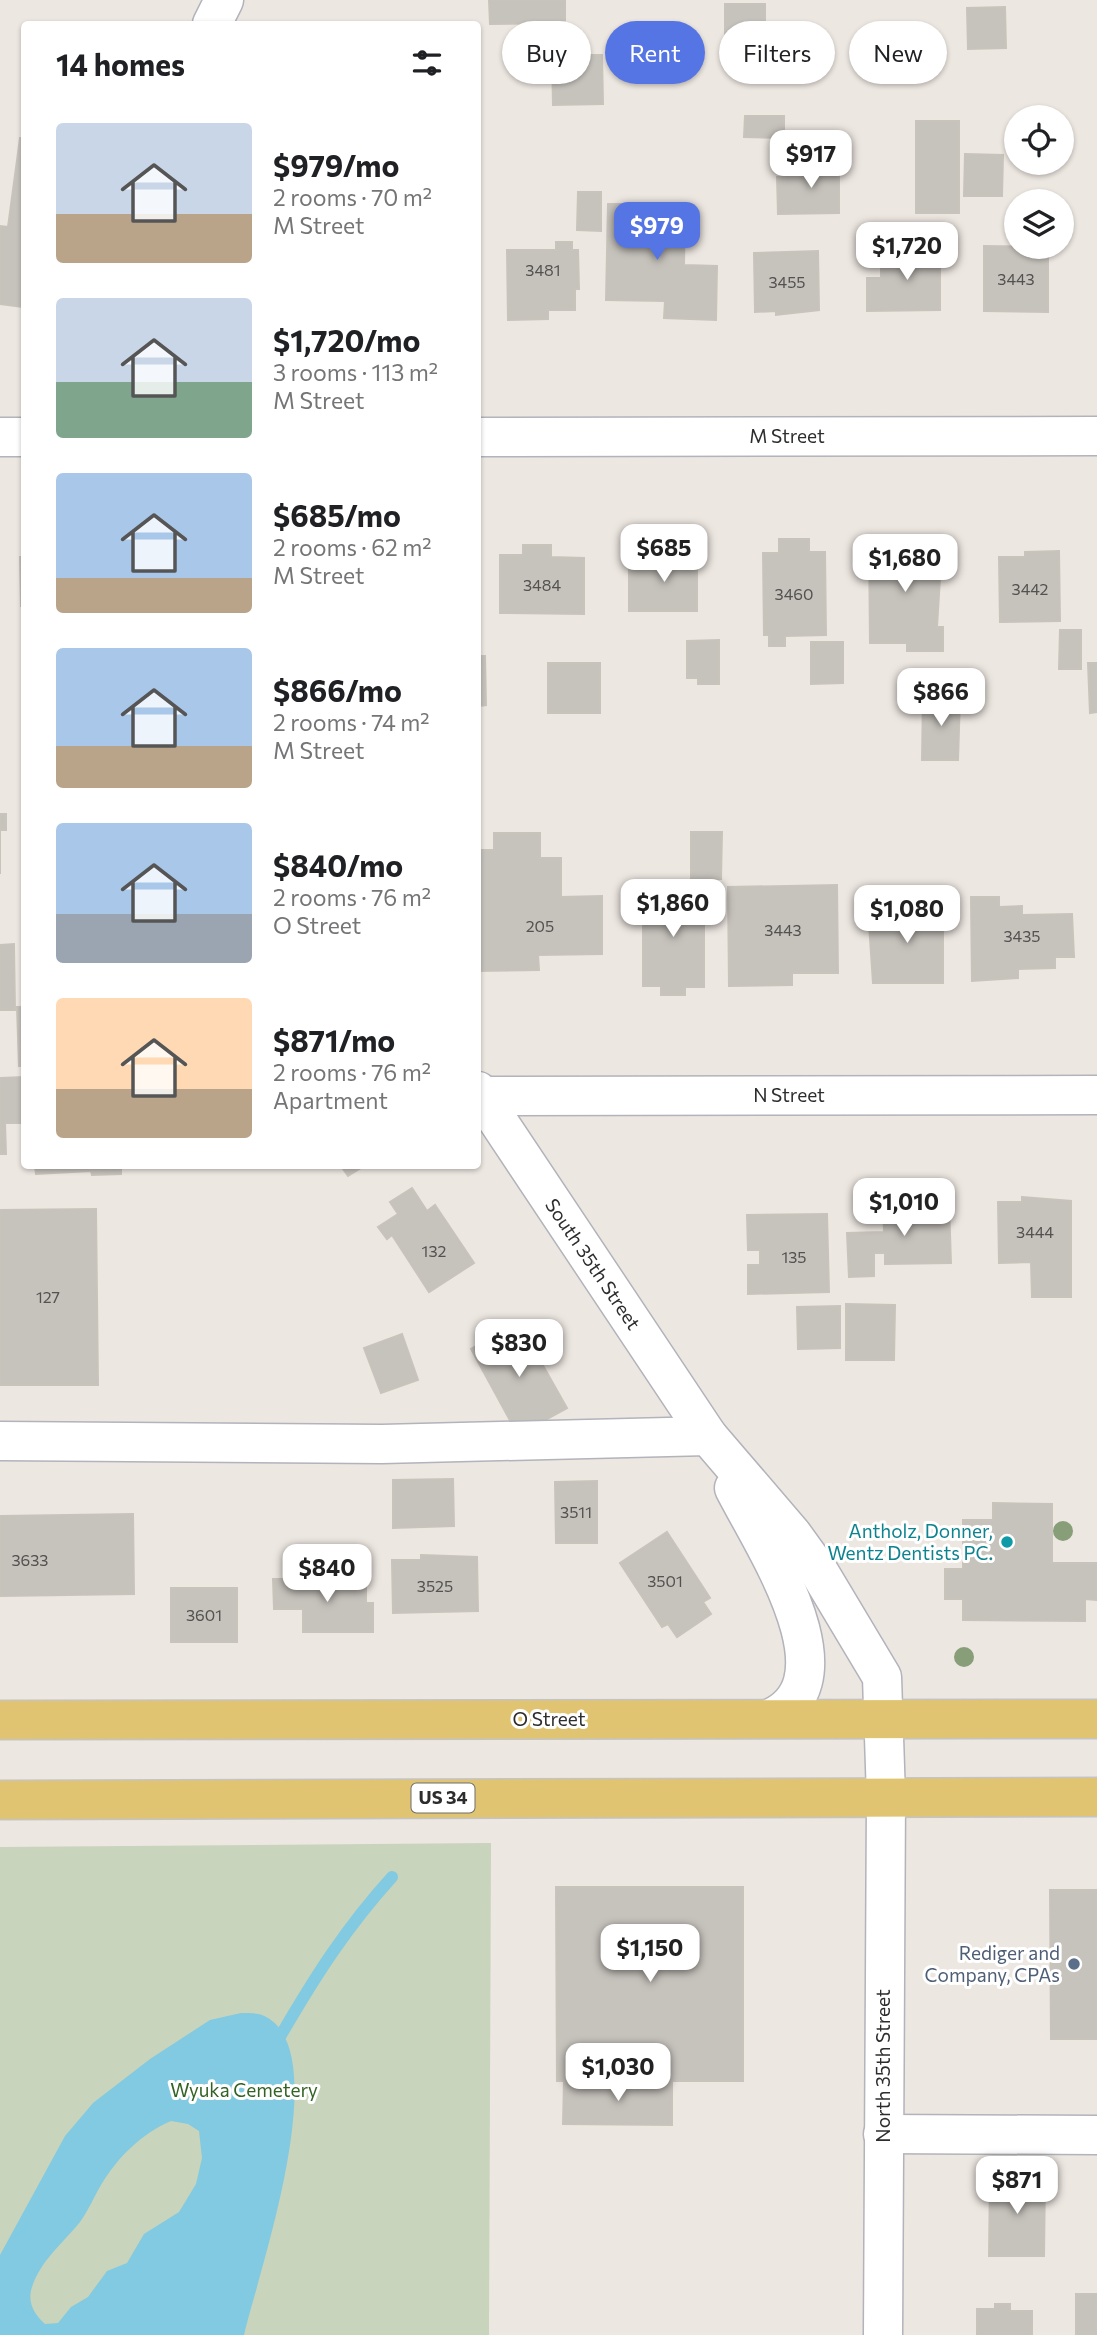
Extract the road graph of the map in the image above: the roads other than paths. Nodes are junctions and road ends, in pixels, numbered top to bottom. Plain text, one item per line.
1 (224, 0) edge
2 (214, 21) edge
3 (481, 436) edge
4 (1097, 436) edge
5 (0, 437) edge
6 (21, 437) edge
7 (481, 1094) edge
8 (1097, 1095) edge
9 (481, 1097) edge
10 (708, 1436) junction
11 (0, 1441) edge
12 (771, 1718) junction
13 (886, 1719) junction
14 (1097, 1719) edge
15 (0, 1720) edge
16 (886, 1797) junction
17 (1097, 1797) edge
18 (0, 1800) edge
19 (883, 2134) junction
20 (1097, 2135) edge
21 (883, 2335) edge

1 - 2 street
3 - 4 street, M Street
5 - 6 street
7 - 8 street, N Street
9 - 10 street, South 35th Street
10 - 11 street
10 - 12 street, South 35th Street
10 - 13 street, South 35th Street
12 - 13 main road, O Street
12 - 15 main road, O Street
13 - 14 main road, O Street
13 - 16 street, South 35th Street
16 - 17 main road, US 34
16 - 18 main road, US 34
16 - 19 street, North 35th Street
19 - 20 street
19 - 21 street, North 35th Street

